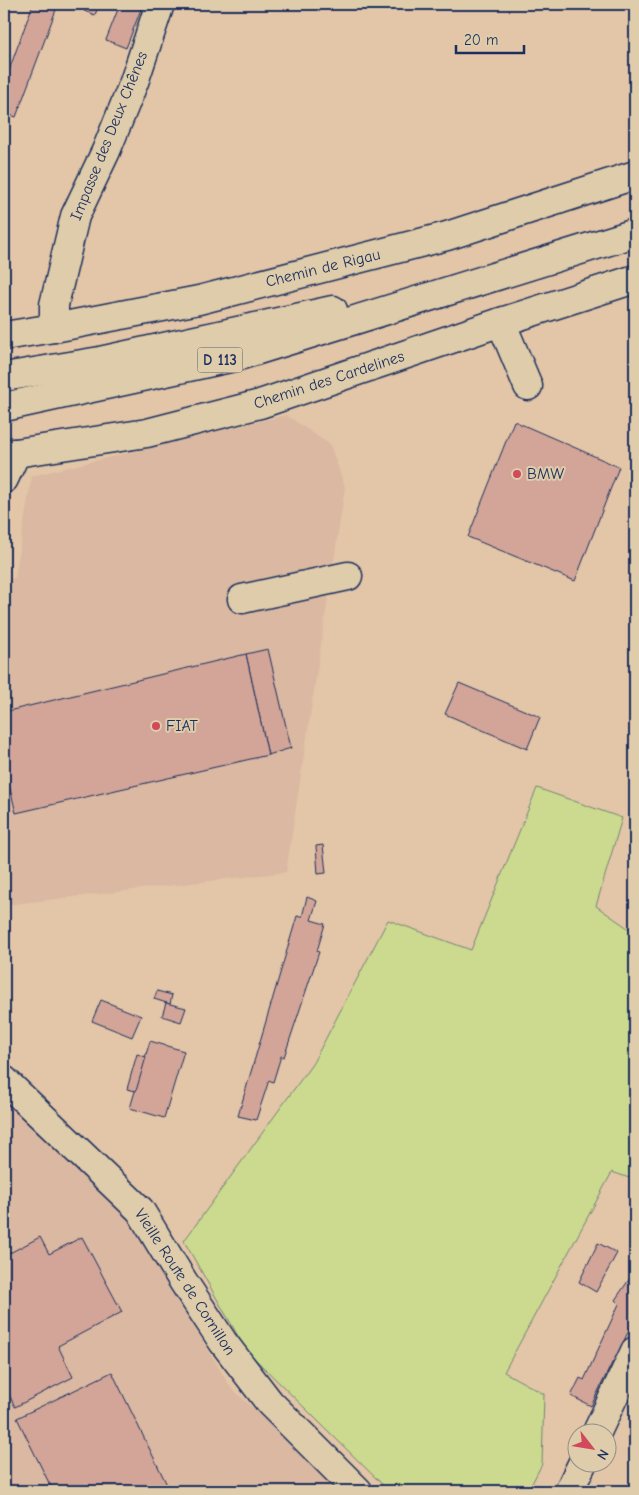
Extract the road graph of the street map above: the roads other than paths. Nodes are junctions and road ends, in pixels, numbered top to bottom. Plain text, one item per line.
1 (160, 4) edge
2 (635, 175) edge
3 (635, 233) edge
4 (635, 279) edge
5 (433, 296) junction
6 (500, 322) junction
7 (54, 328) junction
8 (4, 336) edge
9 (4, 377) edge
10 (528, 386) dead end
11 (4, 407) edge
12 (10, 453) edge
13 (4, 479) edge
14 (348, 576) dead end
15 (242, 599) dead end
16 (4, 1080) edge
17 (635, 1351) edge
18 (602, 1422) edge
19 (578, 1472) edge
20 (358, 1491) edge
21 (569, 1491) edge

1 - 7 street, Impasse des Deux Chênes
2 - 7 street, Chemin de Rigau
3 - 5 street, D 113
4 - 6 street, Chemin des Cardelines
5 - 9 street, D 113
5 - 11 street, D 113
6 - 10 street
6 - 12 street, Chemin des Cardelines
7 - 8 street, Chemin de Rigau
12 - 13 street
14 - 15 street
16 - 20 street, Vieille Route de Cornillon
17 - 18 street
19 - 21 street

